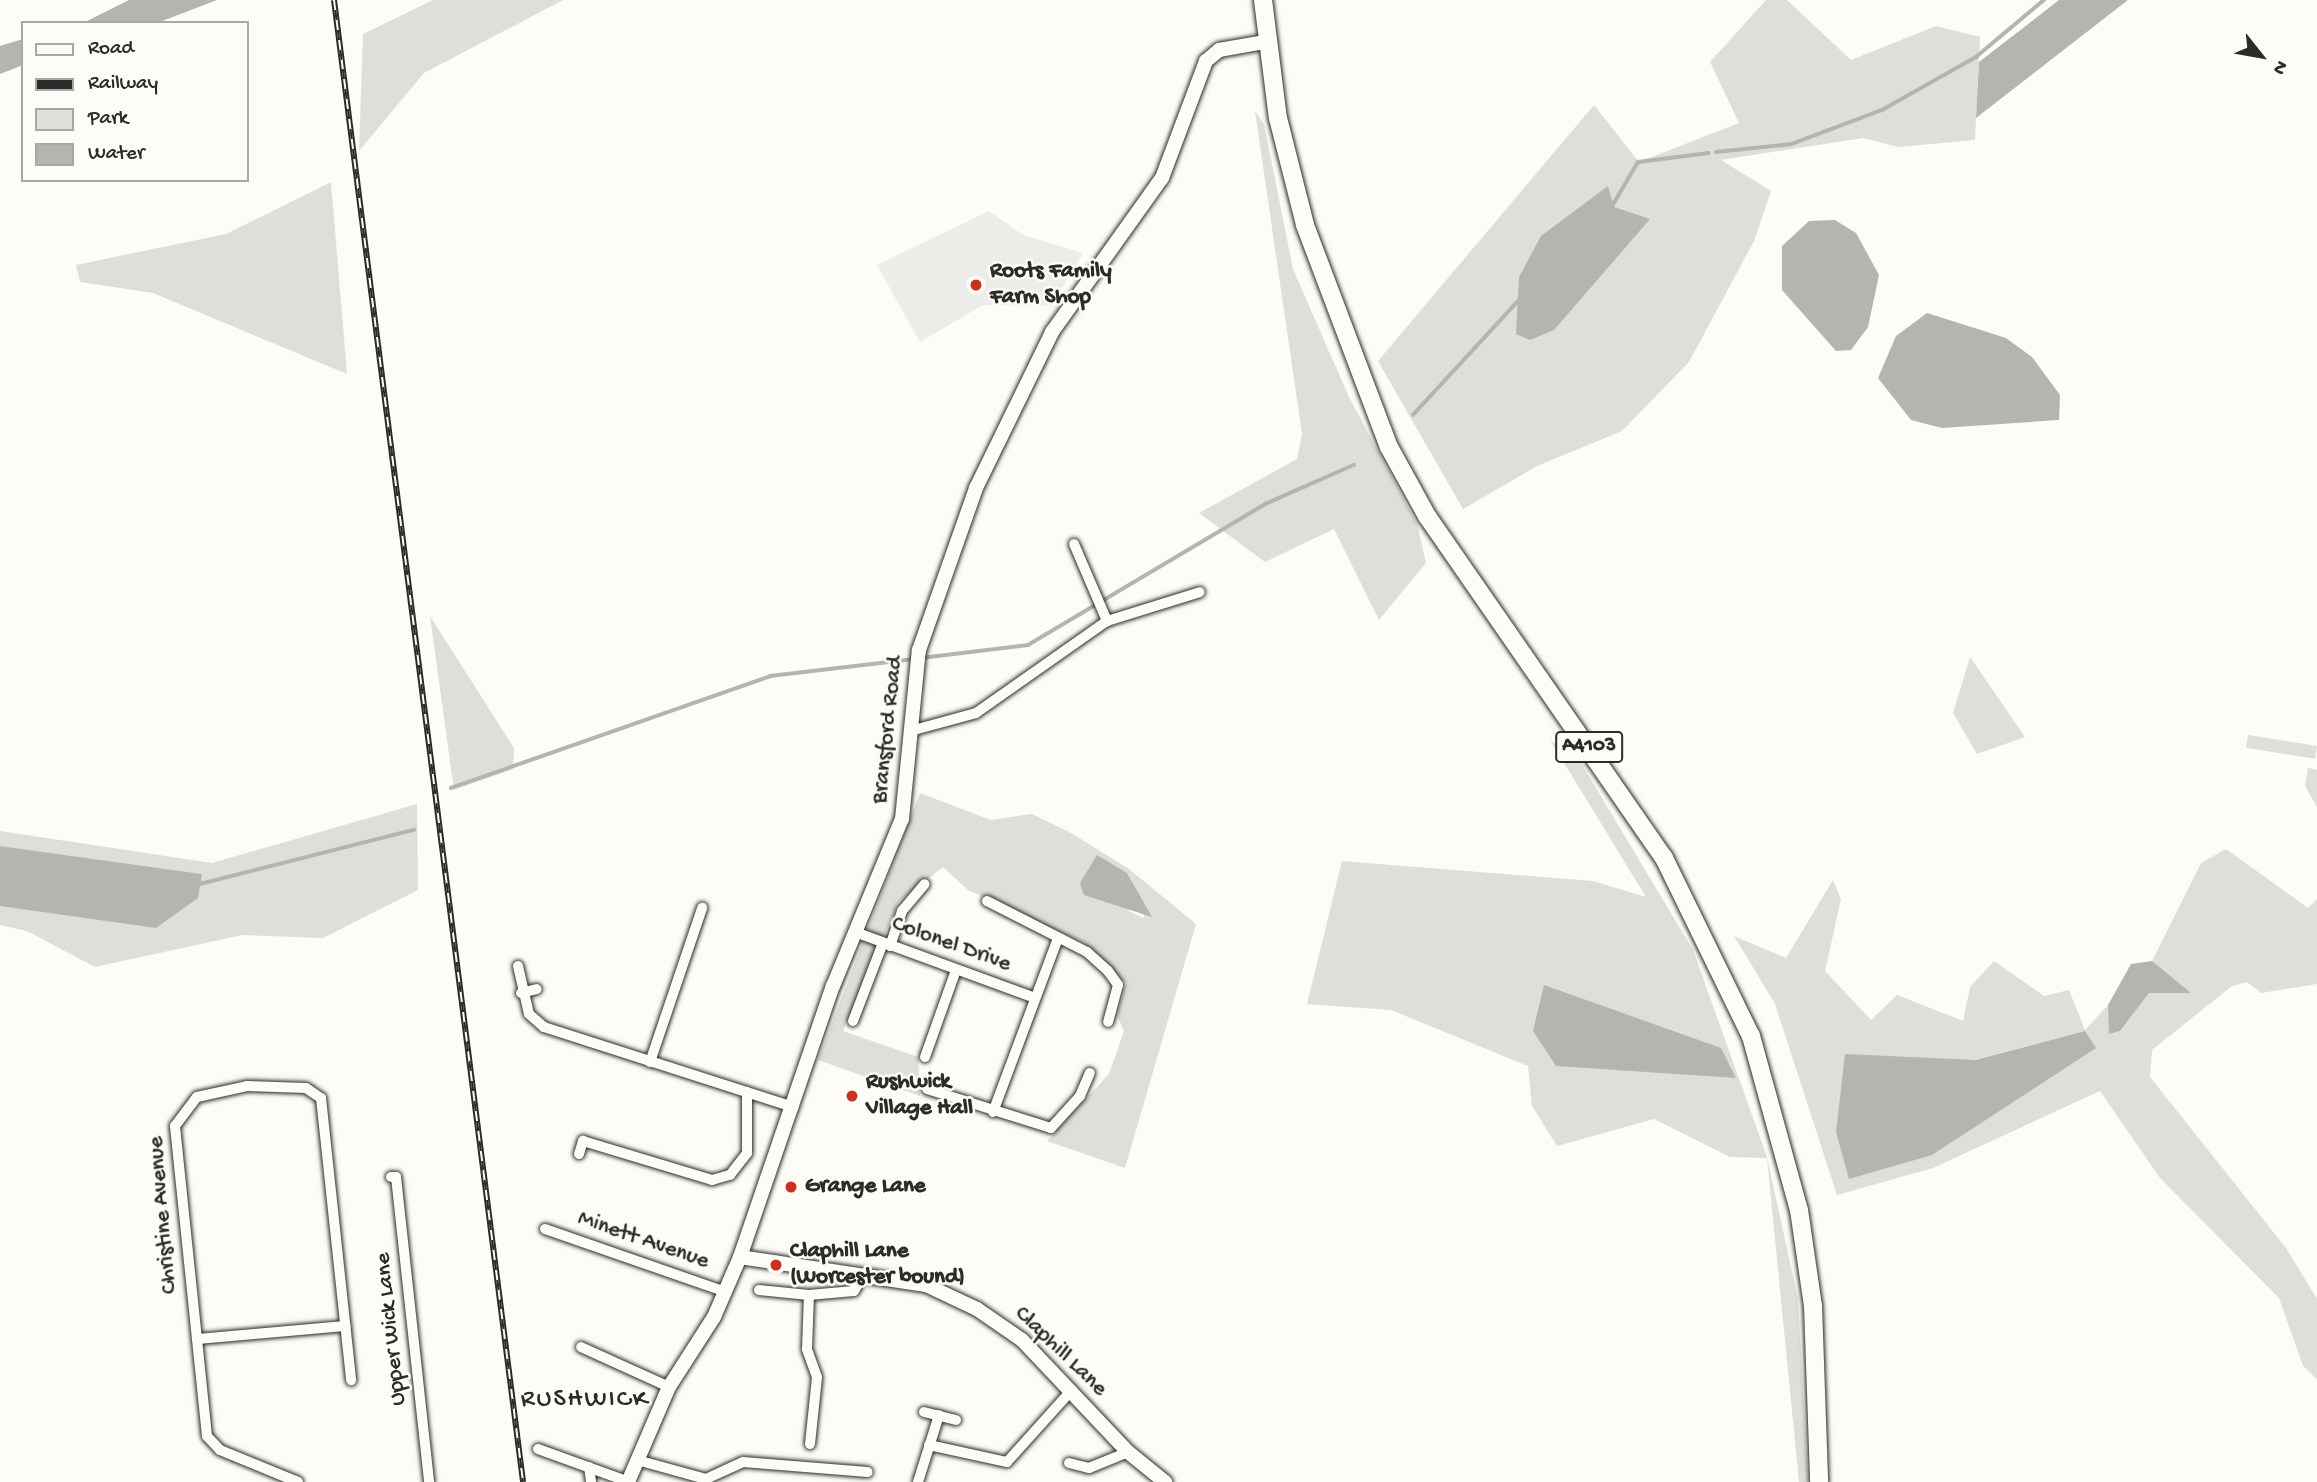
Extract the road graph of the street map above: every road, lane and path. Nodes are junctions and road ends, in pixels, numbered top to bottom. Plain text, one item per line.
1 (1263, 0) edge
2 (1265, 42) junction
3 (1074, 544) dead end
4 (1200, 592) dead end
5 (1107, 621) junction
6 (914, 730) junction
7 (926, 884) dead end
8 (986, 901) dead end
9 (702, 908) dead end
10 (855, 932) junction
11 (1058, 938) junction
12 (886, 944) junction
13 (518, 966) dead end
14 (956, 970) junction
15 (537, 989) dead end
16 (521, 993) junction
17 (1033, 997) junction
18 (853, 1021) dead end
19 (1108, 1022) dead end
20 (925, 1057) dead end
21 (650, 1062) junction
22 (1090, 1073) dead end
23 (927, 1089) dead end
24 (747, 1092) junction
25 (793, 1107) junction
26 (993, 1112) junction
27 (579, 1154) dead end
28 (391, 1177) dead end
29 (545, 1229) dead end
30 (740, 1257) junction
31 (862, 1277) junction
32 (759, 1290) dead end
33 (726, 1292) junction
34 (809, 1295) junction
35 (345, 1326) junction
36 (197, 1339) junction
37 (581, 1347) dead end
38 (351, 1380) dead end
39 (669, 1387) junction
40 (1071, 1391) junction
41 (924, 1412) dead end
42 (939, 1415) junction
43 (956, 1420) dead end
44 (810, 1444) dead end
45 (929, 1445) junction
46 (538, 1449) dead end
47 (1128, 1452) junction
48 (638, 1460) junction
49 (1069, 1463) dead end
50 (589, 1467) junction
51 (868, 1472) dead end
52 (298, 1482) edge
53 (429, 1482) edge
54 (592, 1482) edge
55 (629, 1482) edge
56 (918, 1482) edge
57 (1165, 1482) edge
58 (1819, 1482) edge

1 - 2 highway, A4103
2 - 6 street, Bransford Road
2 - 58 highway, A4103
3 - 5 street
4 - 5 street
5 - 6 street
6 - 10 street, Bransford Road
7 - 12 street
8 - 11 street
9 - 21 street
10 - 12 street, Colonel Drive
10 - 25 street, Bransford Road
11 - 17 street, Colonel Drive
11 - 19 street
12 - 14 street, Colonel Drive
12 - 18 street
13 - 16 street
14 - 17 street, Colonel Drive
14 - 20 street
15 - 16 street
16 - 21 street
17 - 26 street, Colonel Drive
21 - 24 street
22 - 26 street
23 - 26 street
24 - 25 street
24 - 27 street
25 - 30 street, Bransford Road
28 - 53 street, Upper Wick Lane
29 - 33 street, Minett Avenue
30 - 31 street, Claphill Lane
30 - 33 street, Bransford Road
31 - 34 street
31 - 40 street, Claphill Lane
32 - 34 street
33 - 39 street, Bransford Road
34 - 44 street
35 - 36 street
35 - 36 street, Christine Avenue
35 - 38 street, Christine Avenue
36 - 52 street, Christine Avenue
37 - 39 street
39 - 48 street, Bransford Road
40 - 45 street
40 - 47 street, Claphill Lane
41 - 42 street
42 - 43 street
42 - 45 street
45 - 56 street
46 - 50 street
47 - 49 street
47 - 57 street, Claphill Lane
48 - 51 street
48 - 55 street, Bransford Road
50 - 54 street
50 - 55 street

